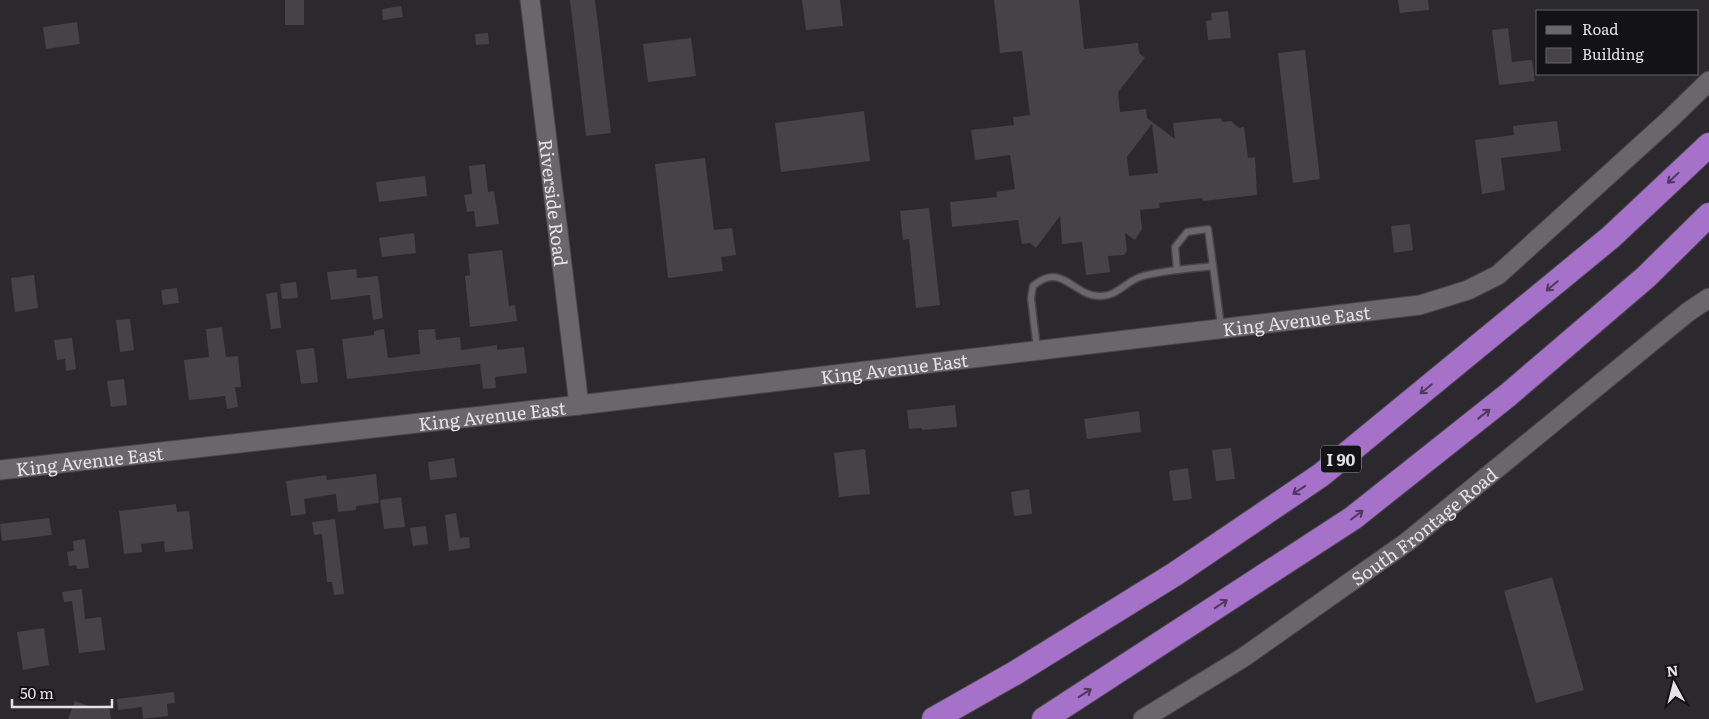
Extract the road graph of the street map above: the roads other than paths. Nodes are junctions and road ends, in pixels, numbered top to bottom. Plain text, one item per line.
1 (530, 0) edge
2 (1709, 81) edge
3 (1709, 145) edge
4 (1709, 215) edge
5 (1213, 266) junction
6 (1177, 270) junction
7 (1709, 298) edge
8 (1221, 329) junction
9 (1037, 351) junction
10 (579, 405) junction
11 (0, 470) edge
12 (934, 719) edge
13 (1044, 719) edge
14 (1143, 719) edge

1 - 10 main road, Riverside Road
2 - 8 main road, King Avenue East
3 -> 12 highway, I 90
13 -> 4 highway
5 - 6 lane
5 - 6 lane
5 - 8 lane
6 - 9 lane
7 - 14 main road, South Frontage Road
8 - 9 main road, King Avenue East
9 - 10 main road, King Avenue East
10 - 11 main road, King Avenue East

